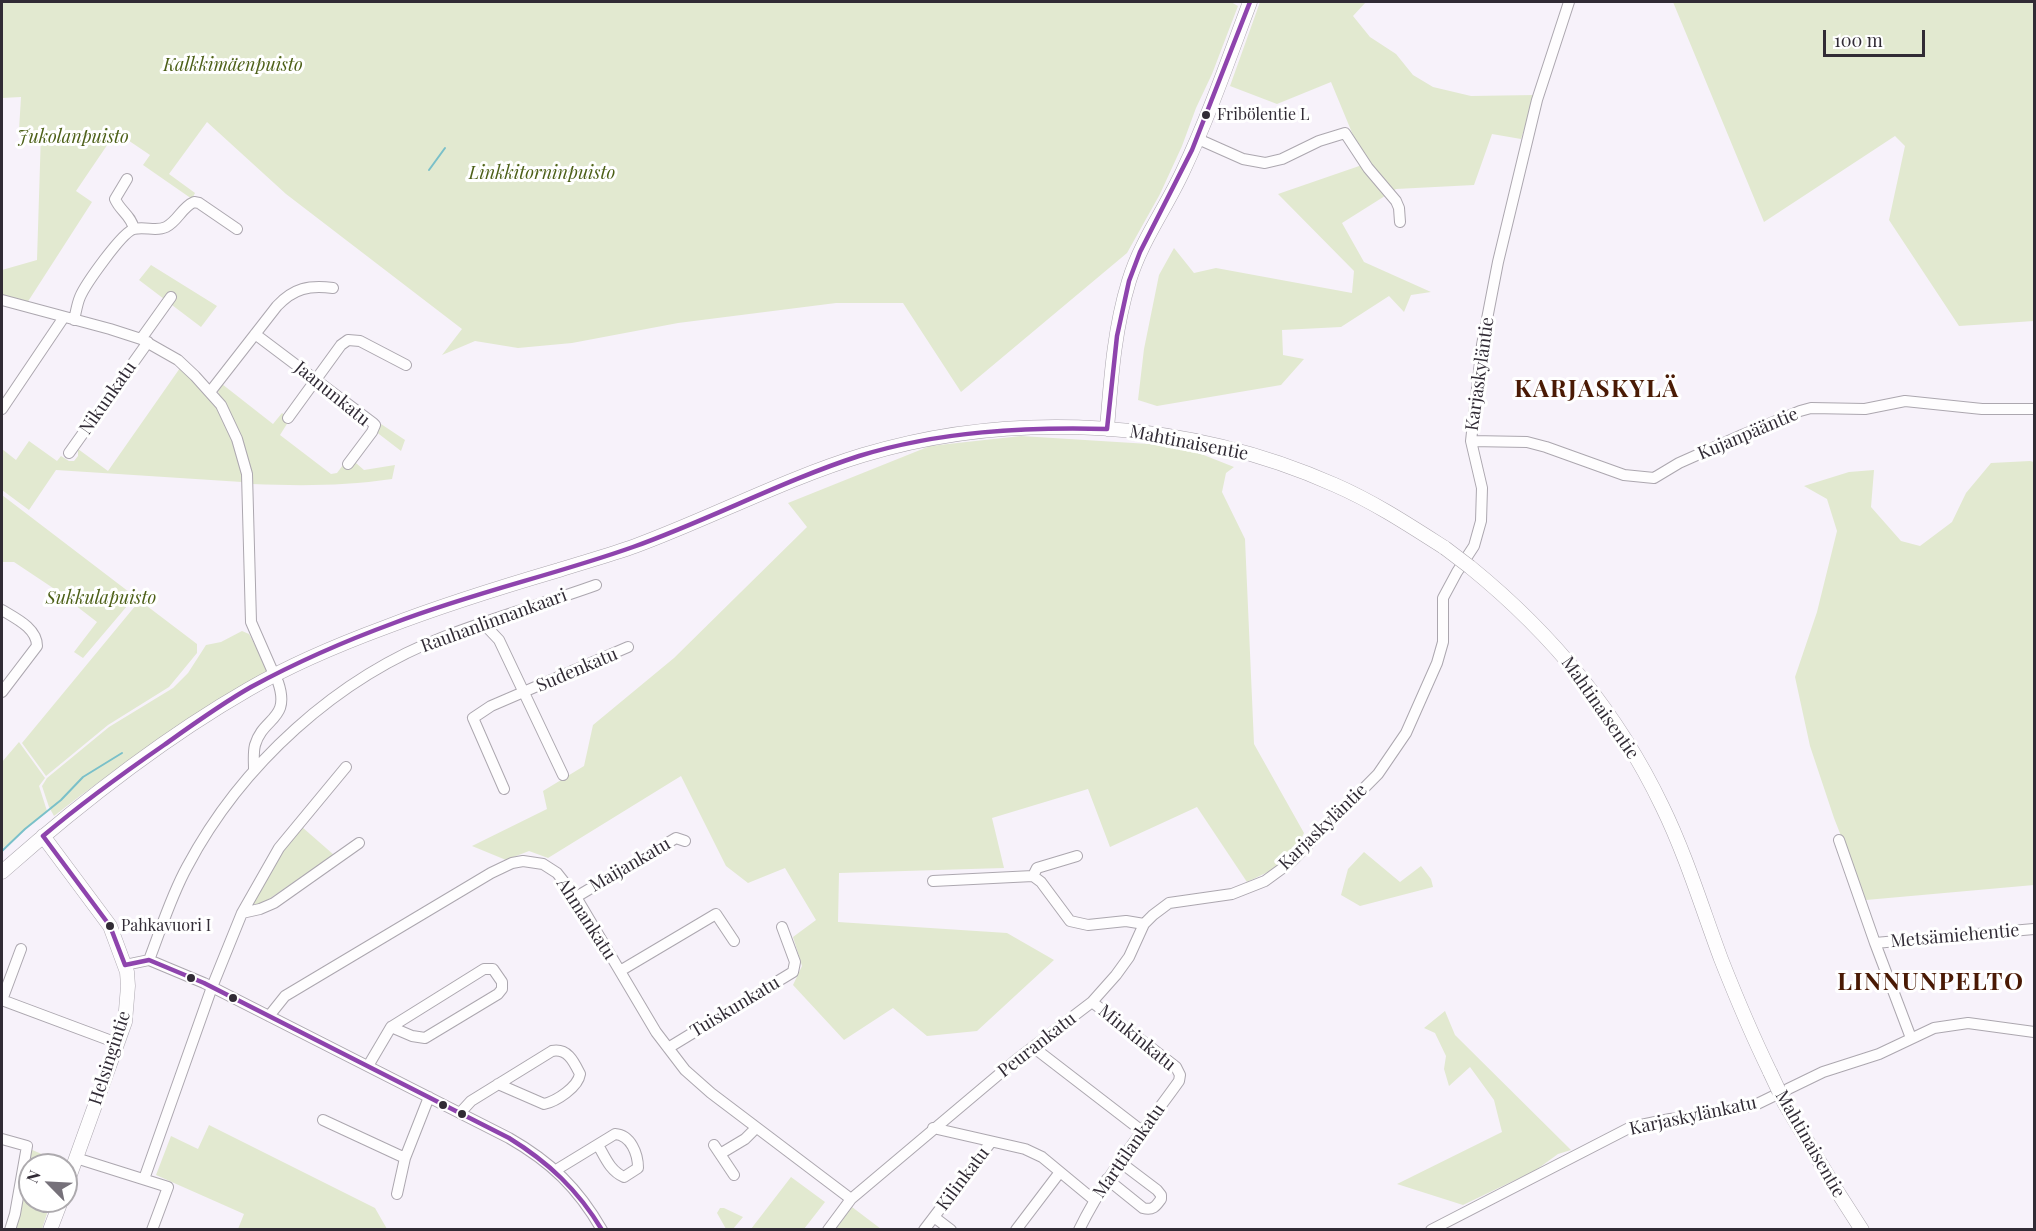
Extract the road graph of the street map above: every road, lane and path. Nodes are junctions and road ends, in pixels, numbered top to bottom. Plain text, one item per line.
1 (1250, 2) edge
2 (1569, 2) edge
3 (1198, 139) junction
4 (127, 179) dead end
5 (1400, 222) dead end
6 (134, 229) junction
7 (237, 229) dead end
8 (333, 288) dead end
9 (171, 297) dead end
10 (2, 300) edge
11 (69, 319) junction
12 (255, 334) junction
13 (144, 340) junction
14 (406, 365) dead end
15 (315, 380) junction
16 (210, 392) junction
17 (2, 409) edge
18 (2034, 409) edge
19 (288, 418) dead end
20 (1107, 429) junction
21 (1471, 441) junction
22 (69, 453) dead end
23 (348, 464) dead end
24 (596, 585) dead end
25 (2, 610) edge
26 (483, 623) junction
27 (628, 647) dead end
28 (272, 670) dead end
29 (278, 682) dead end
30 (2, 692) edge
31 (525, 692) junction
32 (346, 767) dead end
33 (254, 769) junction
34 (563, 775) dead end
35 (504, 789) dead end
36 (43, 836) junction
37 (1839, 840) dead end
38 (685, 842) dead end
39 (359, 843) dead end
40 (1077, 856) dead end
41 (2, 872) edge
42 (1033, 876) junction
43 (933, 881) dead end
44 (1250, 889) joint
45 (576, 897) junction
46 (242, 913) junction
47 (1144, 924) junction
48 (782, 927) dead end
49 (2034, 929) edge
50 (734, 941) dead end
51 (1875, 943) junction
52 (21, 949) dead end
53 (149, 960) junction
54 (125, 965) junction
55 (620, 971) junction
56 (212, 987) junction
57 (2, 1000) edge
58 (1092, 1002) junction
59 (269, 1016) junction
60 (391, 1027) junction
61 (2034, 1032) edge
62 (1911, 1038) junction
63 (117, 1043) junction
64 (1033, 1047) junction
65 (668, 1048) junction
66 (368, 1066) junction
67 (1180, 1075) joint
68 (498, 1084) junction
69 (429, 1097) junction
70 (460, 1113) junction
71 (323, 1120) dead end
72 (756, 1128) junction
73 (933, 1128) junction
74 (1142, 1131) junction
75 (2, 1139) edge
76 (991, 1142) junction
77 (598, 1145) dead end
78 (78, 1153) edge
79 (405, 1158) junction
80 (78, 1159) edge
81 (1120, 1162) junction
82 (556, 1170) junction
83 (1060, 1172) junction
84 (734, 1175) dead end
85 (144, 1179) junction
86 (1107, 1179) junction
87 (397, 1194) dead end
88 (851, 1199) junction
89 (1094, 1200) junction
90 (56, 1213) edge
91 (934, 1217) junction
92 (10, 1230) edge
93 (50, 1230) edge
94 (152, 1230) edge
95 (602, 1230) edge
96 (828, 1230) edge
97 (924, 1230) edge
98 (951, 1230) edge
99 (1016, 1230) edge
100 (1079, 1230) edge
101 (1431, 1230) edge
102 (1862, 1230) edge

1 - 3 main road
2 - 21 street, Karjaskyläntie
3 - 5 street
3 - 20 main road
4 - 6 street
6 - 7 street
6 - 11 street
8 - 12 street
9 - 13 street, Nikunkatu
10 - 11 street
11 - 13 street
11 - 17 street
12 - 15 street, Jaanunkatu
12 - 16 street
13 - 16 street
13 - 22 street, Nikunkatu
14 - 15 street
15 - 19 street
15 - 23 street, Jaanunkatu
16 - 28 street
18 - 21 street, Kujanpääntie
20 - 36 main road
20 - 102 main road, Mahtinaisentie, bridge
21 - 44 street, Karjaskyläntie
24 - 26 street, Rauhanlinnankaari
25 - 30 street
26 - 31 street
26 - 33 street, Rauhanlinnankaari
27 - 31 street, Sudenkatu
29 - 33 street
31 - 34 street
31 - 35 street, Sudenkatu
32 - 46 street
33 - 53 street, Rauhanlinnankaari
36 - 41 main road
36 - 54 main road, Helsingintie
37 - 51 street
38 - 45 street, Maijankatu
39 - 46 street
40 - 42 street
42 - 43 street
42 - 47 street
44 - 47 street, Peurankatu
45 - 55 street, Ahmankatu
45 - 59 street, Ahmankatu
46 - 56 street
47 - 58 street, Peurankatu
48 - 65 street, Tuiskunkatu
49 - 51 street, Metsämiehentie
50 - 55 street
51 - 62 street
52 - 57 street
53 - 54 street
53 - 56 street
54 - 63 main road, Helsingintie
55 - 65 street, Ahmankatu
56 - 59 street
56 - 85 street
57 - 63 street
58 - 64 street, Peurankatu
58 - 67 street, Minkinkatu
59 - 66 street
60 - 60 street
60 - 66 street
61 - 62 street, Karjaskylänkatu
62 - 101 street, Karjaskylänkatu
63 - 78 main road, Helsingintie
64 - 73 street, Peurankatu
64 - 74 street
65 - 72 street, Ahmankatu
66 - 69 street
67 - 74 street, Marttilankatu
68 - 68 street
68 - 70 street
69 - 70 street
69 - 79 street
70 - 82 street
71 - 79 street
72 - 84 street
72 - 88 street, Ahmankatu
73 - 76 street
73 - 88 street, Peurankatu
74 - 81 street, Marttilankatu
75 - 92 street
76 - 83 street
76 - 91 street, Kilinkatu
77 - 82 street
79 - 87 street
80 - 85 street
81 - 86 street, Marttilankatu
81 - 86 street
82 - 95 street
83 - 89 street
83 - 99 street
85 - 94 street
86 - 89 street, Marttilankatu
88 - 96 street, Peurankatu
89 - 100 street, Marttilankatu
90 - 93 main road
91 - 97 street, Kilinkatu
91 - 98 street, Kilinkatu

